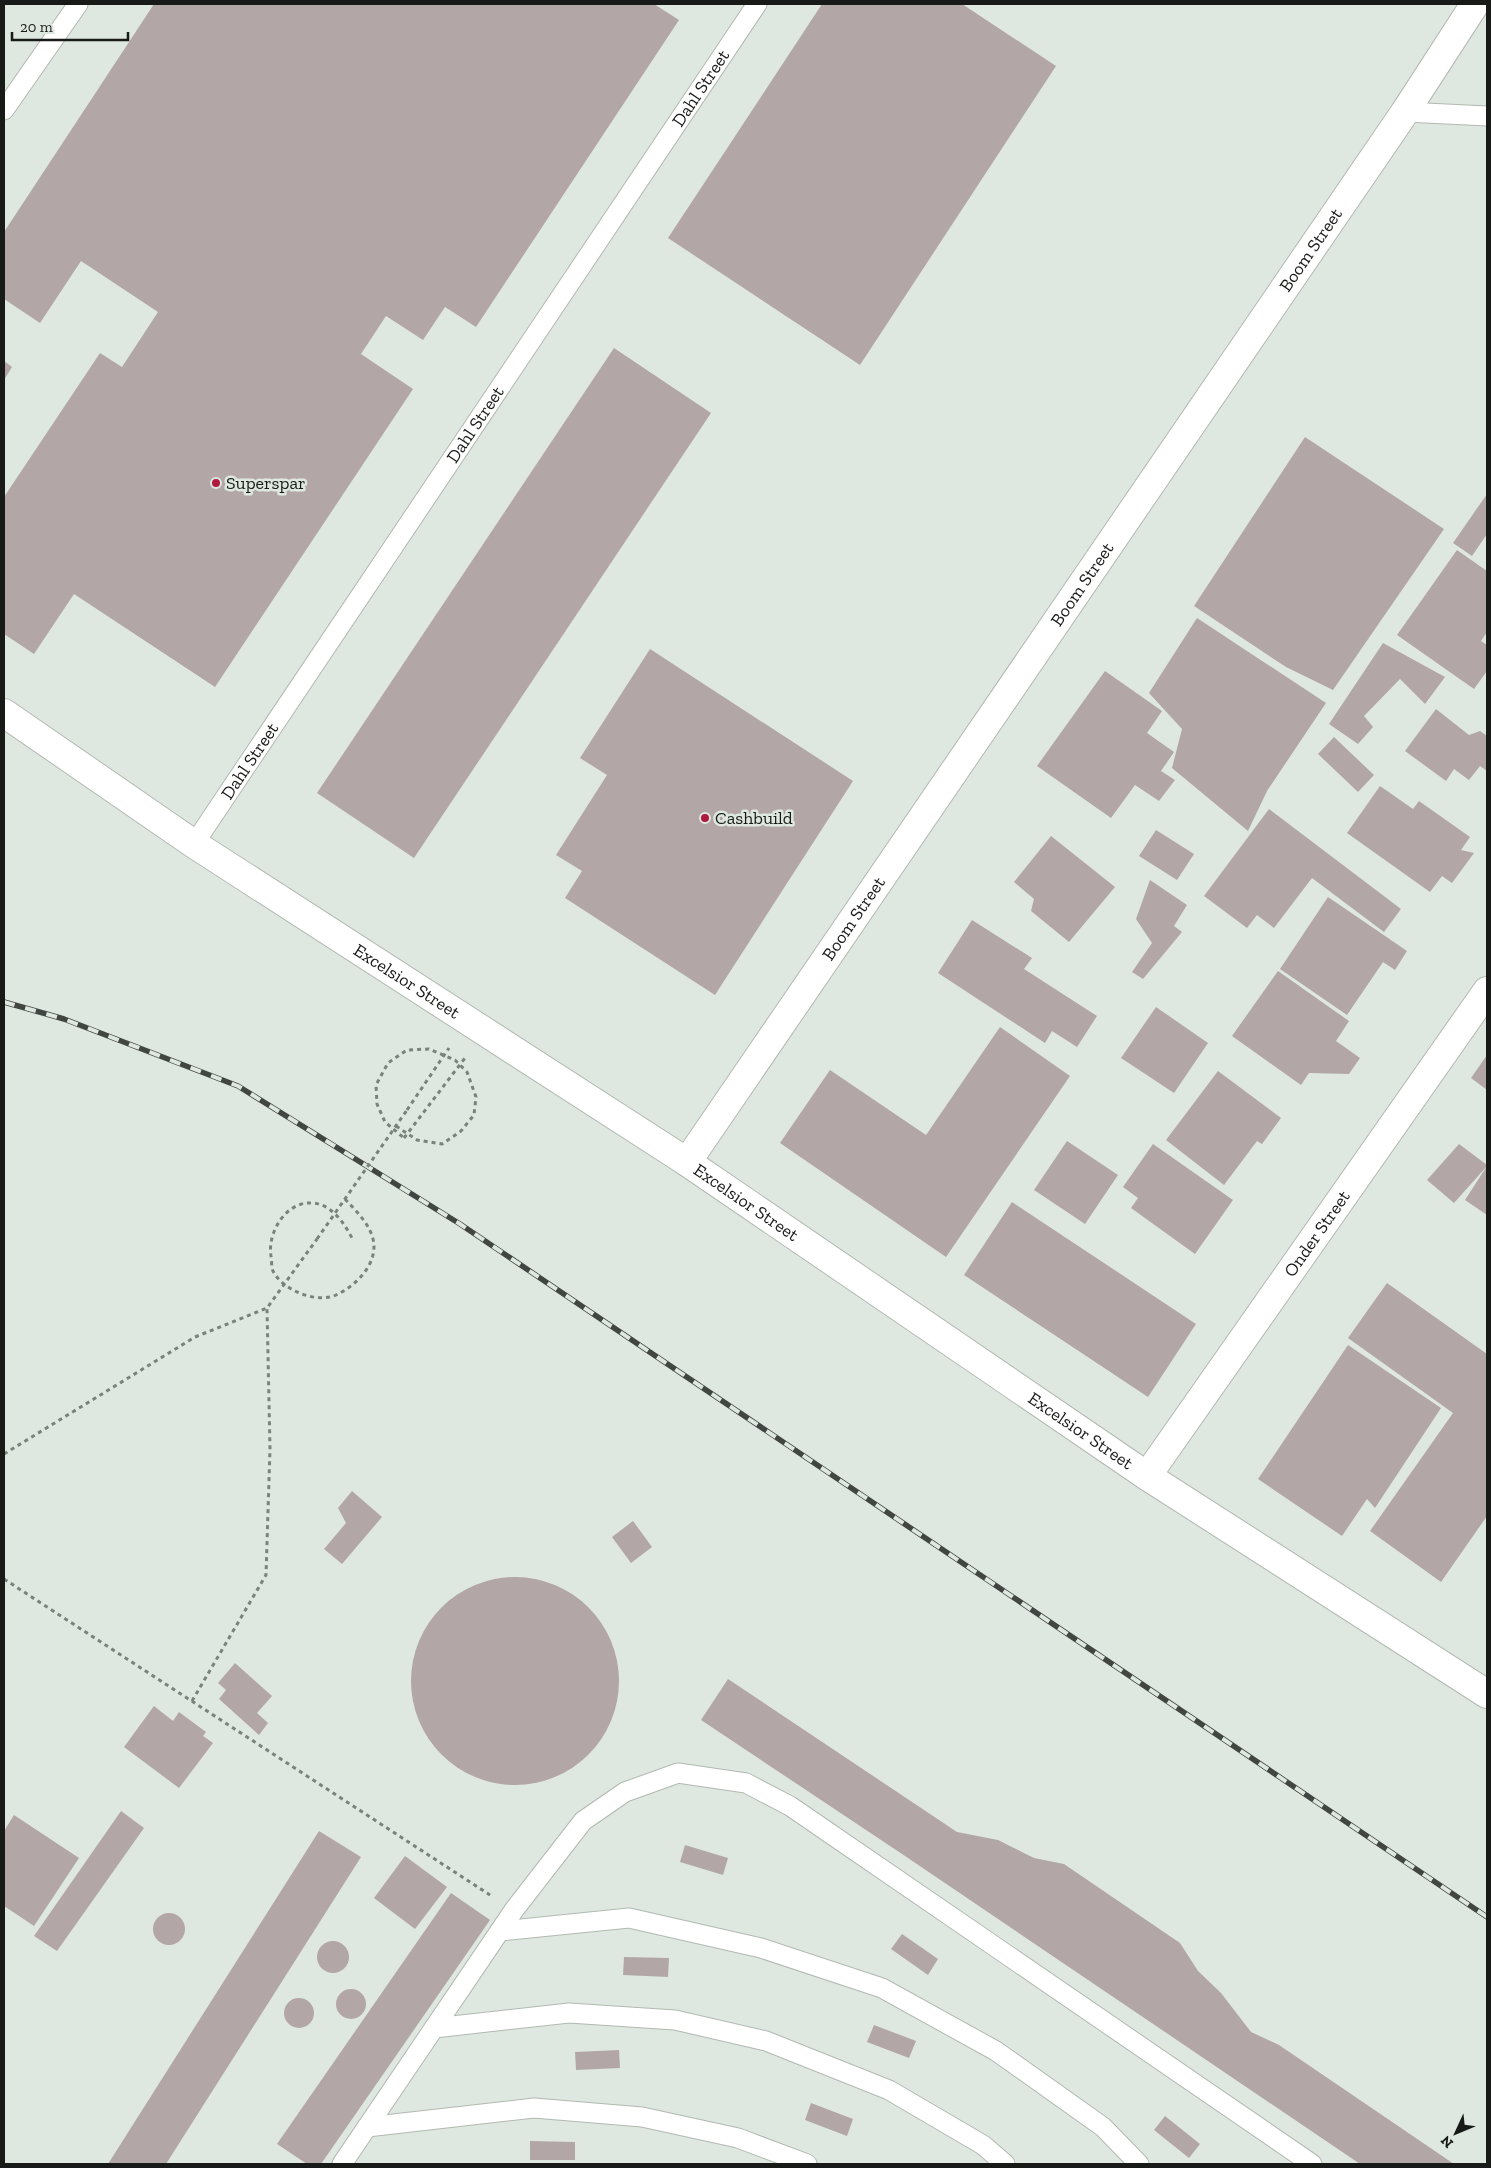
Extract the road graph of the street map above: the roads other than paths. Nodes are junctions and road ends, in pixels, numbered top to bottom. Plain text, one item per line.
1 (78, 4) edge
2 (1475, 4) edge
3 (751, 6) edge
4 (4, 110) edge
5 (1405, 112) junction
6 (1487, 116) edge
7 (4, 713) edge
8 (194, 844) junction
9 (1487, 991) edge
10 (687, 1162) junction
11 (1147, 1476) junction
12 (1487, 1694) edge
13 (500, 1931) junction
14 (434, 2028) junction
15 (367, 2127) junction
16 (342, 2164) edge
17 (807, 2164) edge
18 (1005, 2164) edge
19 (1138, 2164) edge
20 (1312, 2164) edge

1 - 4 lane
2 - 5 street, Boom Street
3 - 8 lane, Dahl Street
5 - 6 lane
5 - 10 street, Boom Street
7 - 8 street, Excelsior Street
8 - 10 street, Excelsior Street
9 - 11 street, Onder Street
10 - 11 street, Excelsior Street
11 - 12 street, Excelsior Street
13 - 14 lane
13 - 19 lane
13 - 20 lane
14 - 15 lane
14 - 18 lane
15 - 16 lane
15 - 17 lane

